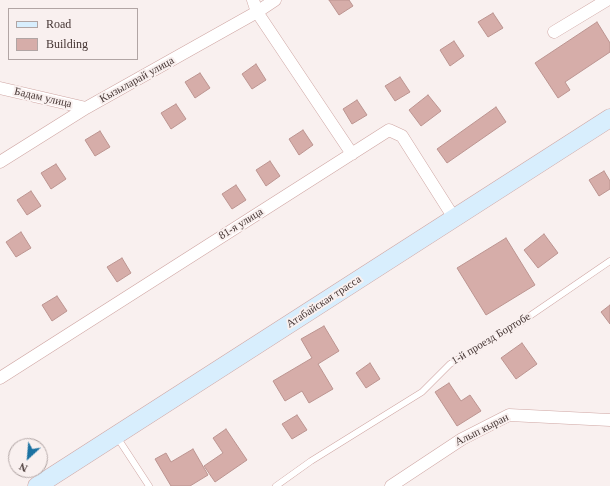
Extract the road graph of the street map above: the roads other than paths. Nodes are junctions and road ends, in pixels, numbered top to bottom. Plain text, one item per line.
1 (253, 0) edge
2 (275, 0) edge
3 (607, 0) edge
4 (257, 12) junction
5 (554, 32) dead end
6 (0, 88) edge
7 (86, 108) junction
8 (610, 118) edge
9 (352, 154) junction
10 (0, 162) edge
11 (454, 218) junction
12 (610, 261) edge
13 (0, 378) edge
14 (610, 420) edge
15 (116, 436) junction
16 (37, 486) edge
17 (149, 486) edge
18 (276, 486) edge
19 (391, 486) edge

1 - 4 street
2 - 4 street, Кызыларай улица
3 - 5 street
4 - 7 street, Кызыларай улица
4 - 9 street
6 - 7 street, Бадам улица
7 - 10 street, Кызыларай улица
8 - 11 main road, Атабайская трасса
9 - 11 street, 81-я улица
9 - 13 street, 81-я улица
11 - 15 main road, Атабайская трасса
12 - 18 lane, 1-й проезд Бортобе
14 - 19 street, Алып кыран
15 - 16 main road, Атабайская трасса
15 - 17 lane

